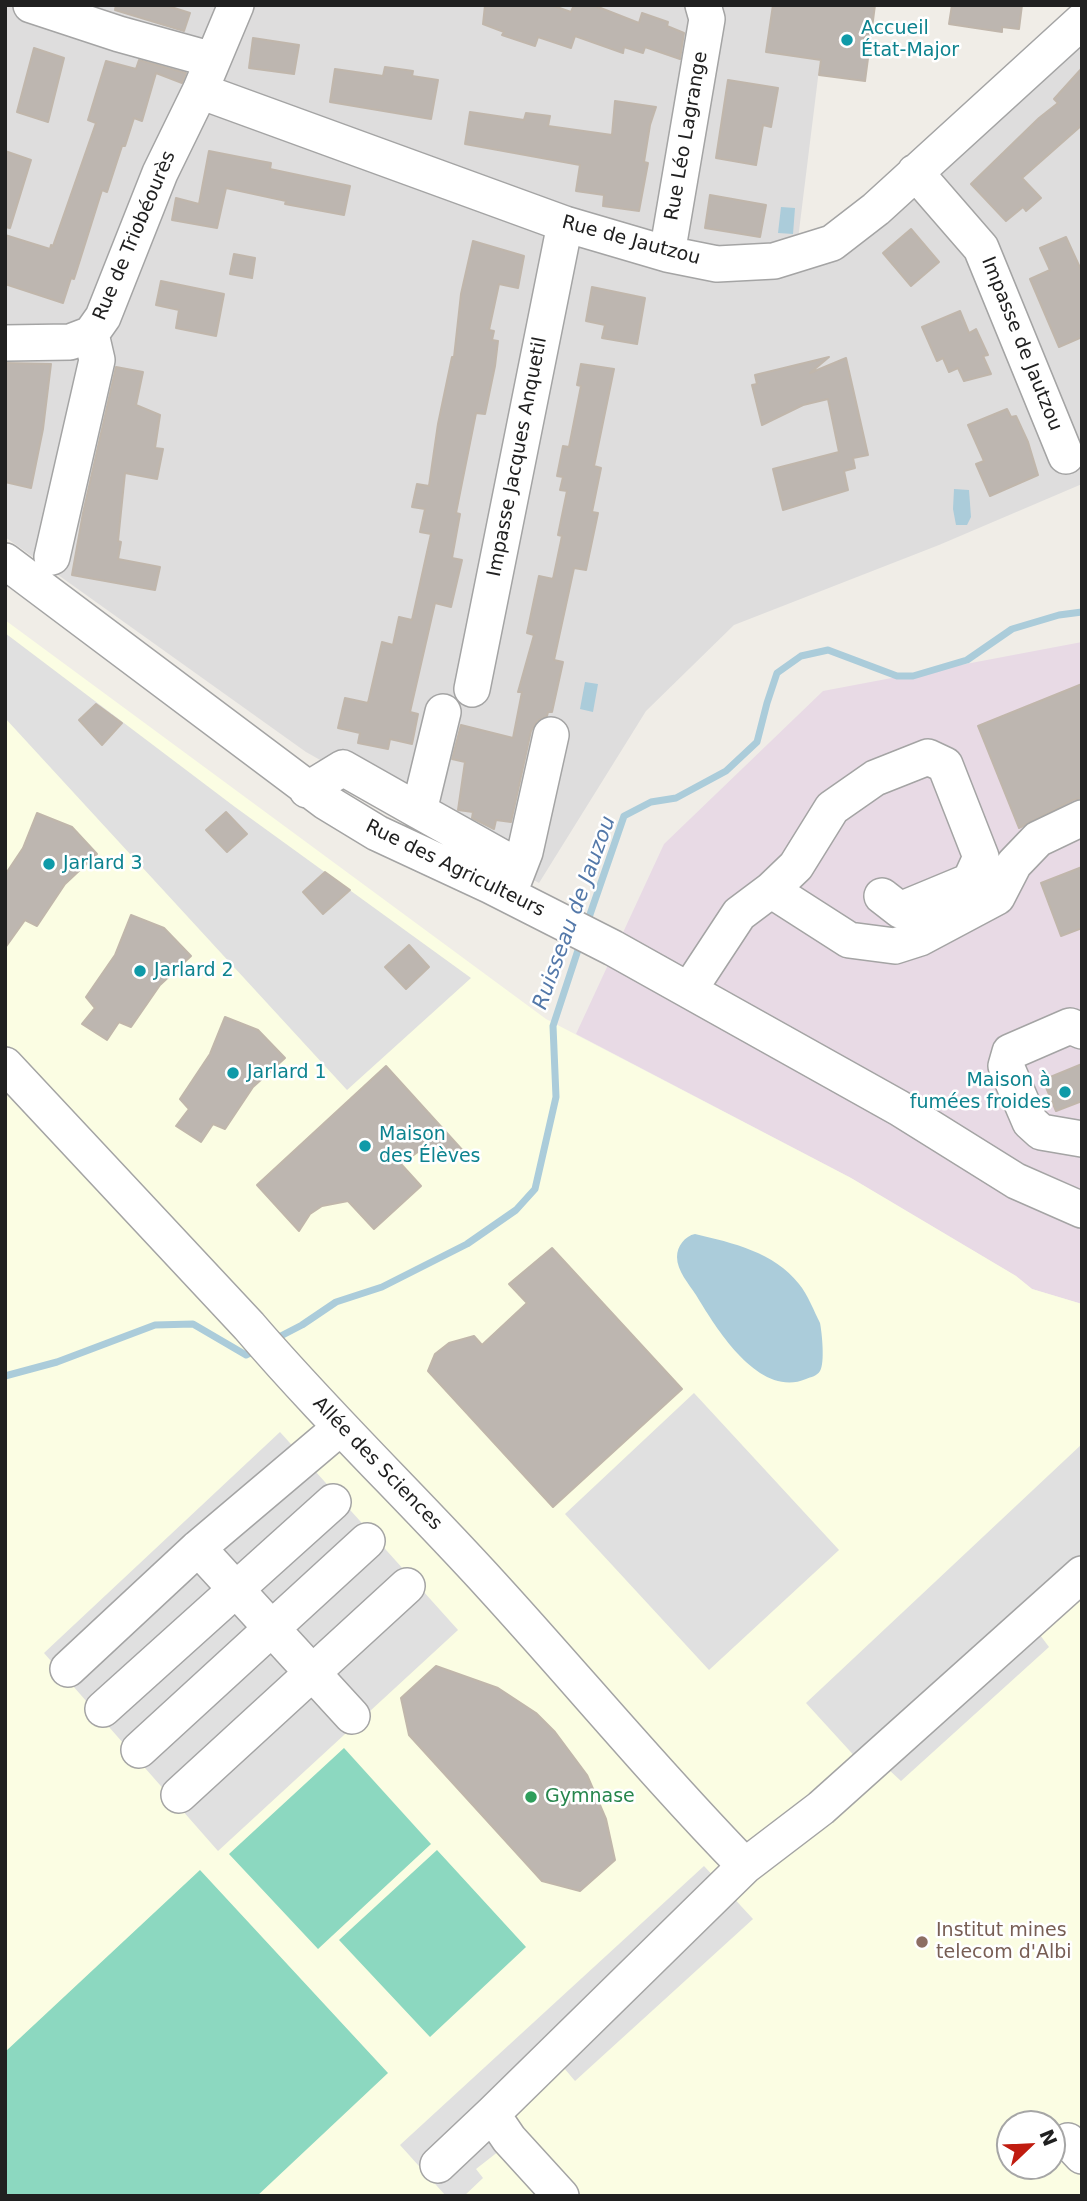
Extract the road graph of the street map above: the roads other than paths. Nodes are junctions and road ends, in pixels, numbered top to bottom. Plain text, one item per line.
1 (31, 5) edge
2 (236, 5) edge
3 (715, 10) edge
4 (123, 20) edge
5 (1082, 21) edge
6 (213, 60) junction
7 (200, 92) junction
8 (915, 172) junction
9 (565, 224) junction
10 (667, 254) junction
11 (91, 334) junction
12 (5, 342) edge
13 (1066, 456) dead end
14 (52, 557) dead end
15 (5, 561) edge
16 (472, 689) dead end
17 (443, 712) dead end
18 (551, 735) dead end
19 (307, 790) junction
20 (419, 811) junction
21 (1082, 818) edge
22 (514, 881) junction
23 (771, 890) junction
24 (881, 897) dead end
25 (689, 990) junction
26 (1082, 1031) edge
27 (5, 1065) edge
28 (1082, 1139) edge
29 (1082, 1210) edge
30 (341, 1427) junction
31 (333, 1502) dead end
32 (367, 1541) dead end
33 (190, 1555) junction
34 (1082, 1574) edge
35 (407, 1586) dead end
36 (228, 1597) junction
37 (263, 1636) junction
38 (68, 1669) dead end
39 (303, 1681) junction
40 (103, 1709) dead end
41 (343, 1725) dead end
42 (139, 1750) dead end
43 (179, 1795) dead end
44 (745, 1866) junction
45 (492, 2114) junction
46 (438, 2165) dead end
47 (561, 2196) edge

1 - 4 street
2 - 6 street, Rue de Triobéourès
3 - 10 street, Rue Léo Lagrange
4 - 6 street
5 - 8 street, Rue de Jautzou
6 - 7 street, Rue de Triobéourès
7 - 9 street, Rue de Jautzou
7 - 11 street, Rue de Triobéourès
8 - 10 street, Rue de Jautzou
8 - 13 street, Impasse de Jautzou
9 - 10 street, Rue de Jautzou
9 - 16 street, Impasse Jacques Anquetil
11 - 12 street
11 - 14 street, Rue de Triobéourès
15 - 19 street, Rue des Agriculteurs
17 - 20 street
18 - 22 street
19 - 20 street
19 - 22 street, Rue des Agriculteurs
20 - 22 street
21 - 23 street
22 - 25 street, Rue des Agriculteurs
23 - 24 street
23 - 25 street
25 - 29 street, Rue des Agriculteurs
26 - 28 street
27 - 30 street, Allée des Sciences
30 - 33 street
30 - 44 street, Allée des Sciences
31 - 36 street
32 - 37 street
33 - 36 street
33 - 38 street
34 - 44 street
35 - 39 street
36 - 37 street
36 - 40 street
37 - 39 street
37 - 42 street
39 - 41 street
39 - 43 street
44 - 45 street
45 - 46 street
45 - 47 street

